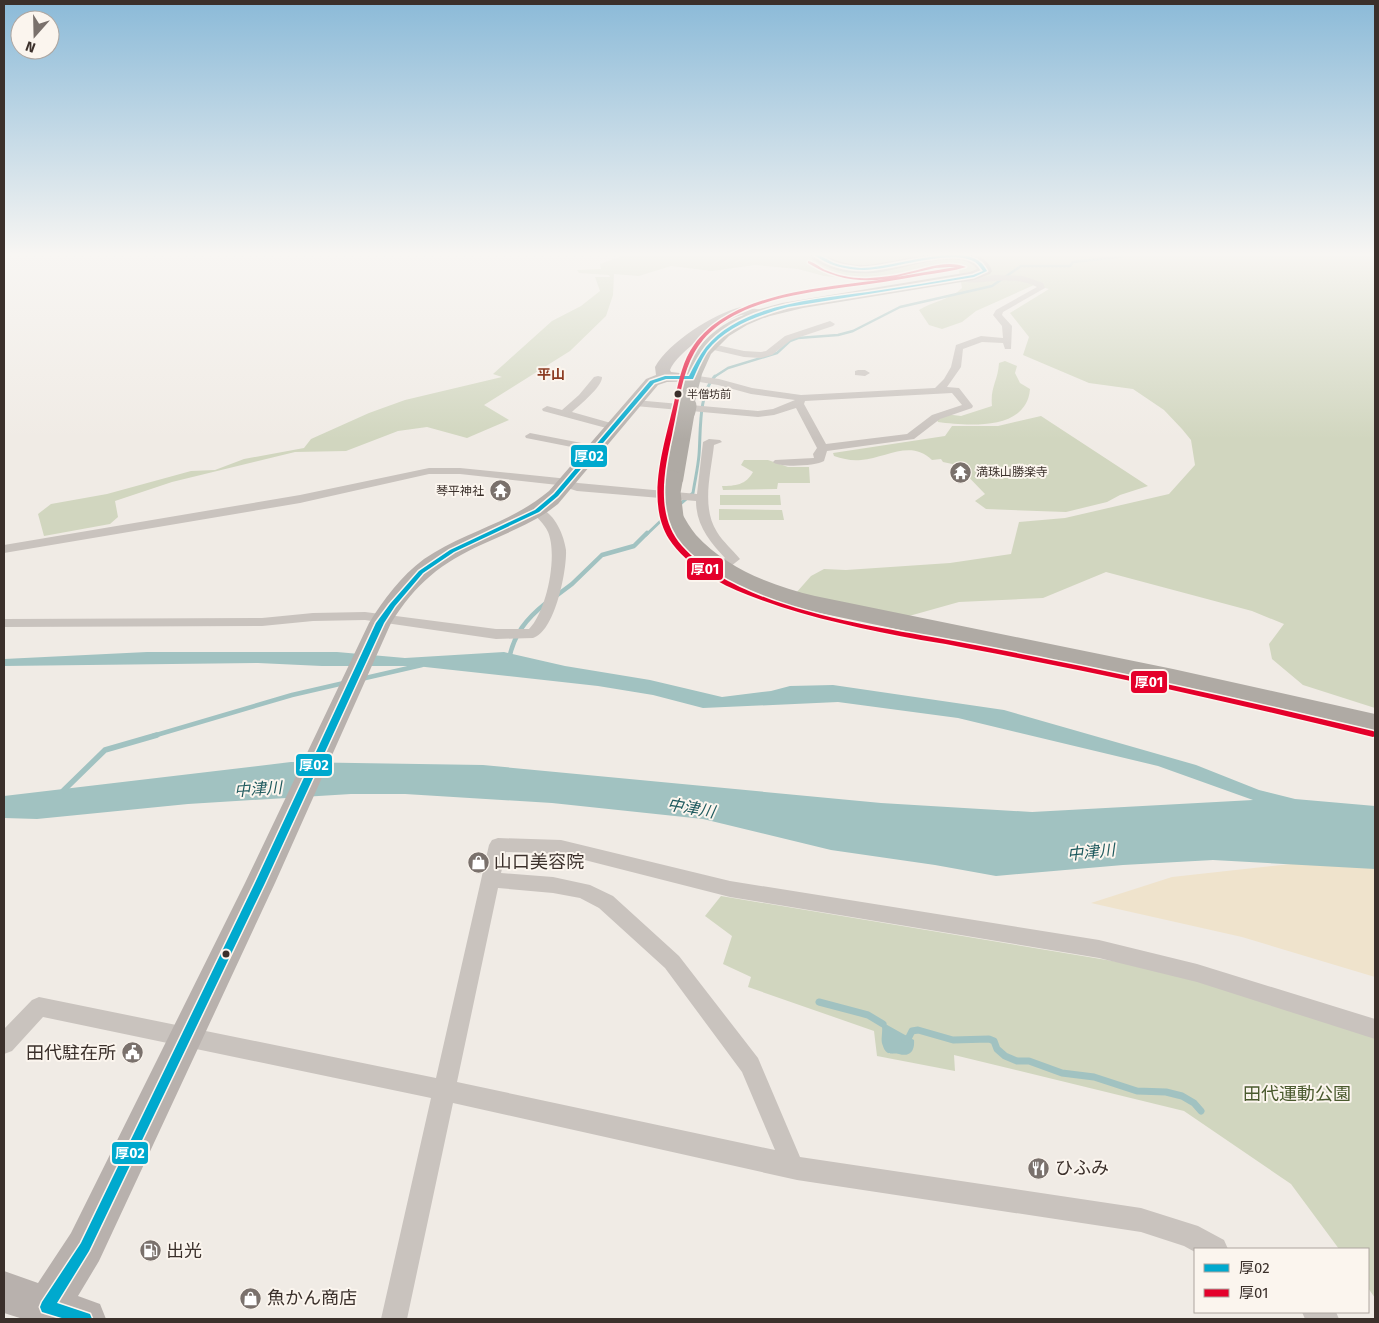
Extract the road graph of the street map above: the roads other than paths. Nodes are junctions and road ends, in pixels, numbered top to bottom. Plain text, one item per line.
1 (730, 316) edge
2 (760, 316) edge
3 (998, 316) edge
4 (830, 324) dead end
5 (788, 338) junction
6 (799, 342) dead end
7 (708, 346) junction
8 (762, 355) junction
9 (776, 357) dead end
10 (665, 377) junction
11 (598, 379) dead end
12 (698, 379) junction
13 (938, 391) junction
14 (800, 401) junction
15 (634, 403) junction
16 (694, 408) junction
17 (547, 409) dead end
18 (565, 413) junction
19 (614, 428) junction
20 (530, 436) dead end
21 (716, 442) dead end
22 (597, 448) junction
23 (823, 448) junction
24 (779, 462) dead end
25 (568, 484) junction
26 (686, 498) junction
27 (537, 511) junction
28 (4, 549) edge
29 (721, 567) junction
30 (382, 621) junction
31 (4, 623) edge
32 (1375, 724) edge
33 (492, 880) junction
34 (192, 1024) junction
35 (1375, 1029) edge
36 (4, 1044) edge
37 (445, 1090) junction
38 (790, 1165) junction
39 (1213, 1248) edge
40 (4, 1292) edge
41 (47, 1307) junction
42 (85, 1319) edge
43 (394, 1319) edge

1 - 10 main road
2 - 7 highway
3 - 13 street
4 - 5 street
5 - 6 street
5 - 8 street
7 - 8 street
7 - 12 highway
8 - 9 street
10 - 12 main road
10 - 15 main road
11 - 18 street
12 - 14 street
12 - 16 highway
13 - 14 street
13 - 23 street
14 - 16 street
14 - 23 street
15 - 16 street
15 - 19 main road
16 - 26 highway
17 - 18 street
18 - 19 street
19 - 22 main road
20 - 22 street
21 - 26 street
22 - 25 main road
23 - 24 street
25 - 26 street
25 - 27 main road
25 - 28 street
26 - 29 highway
26 - 29 street
27 - 30 main road
27 - 30 street
29 - 32 highway
30 - 31 street
30 - 34 main road
33 - 35 street
33 - 37 street
33 - 38 street
34 - 36 street
34 - 37 street
34 - 41 main road
37 - 38 street
37 - 43 street
38 - 39 street
40 - 41 main road
41 - 42 main road

